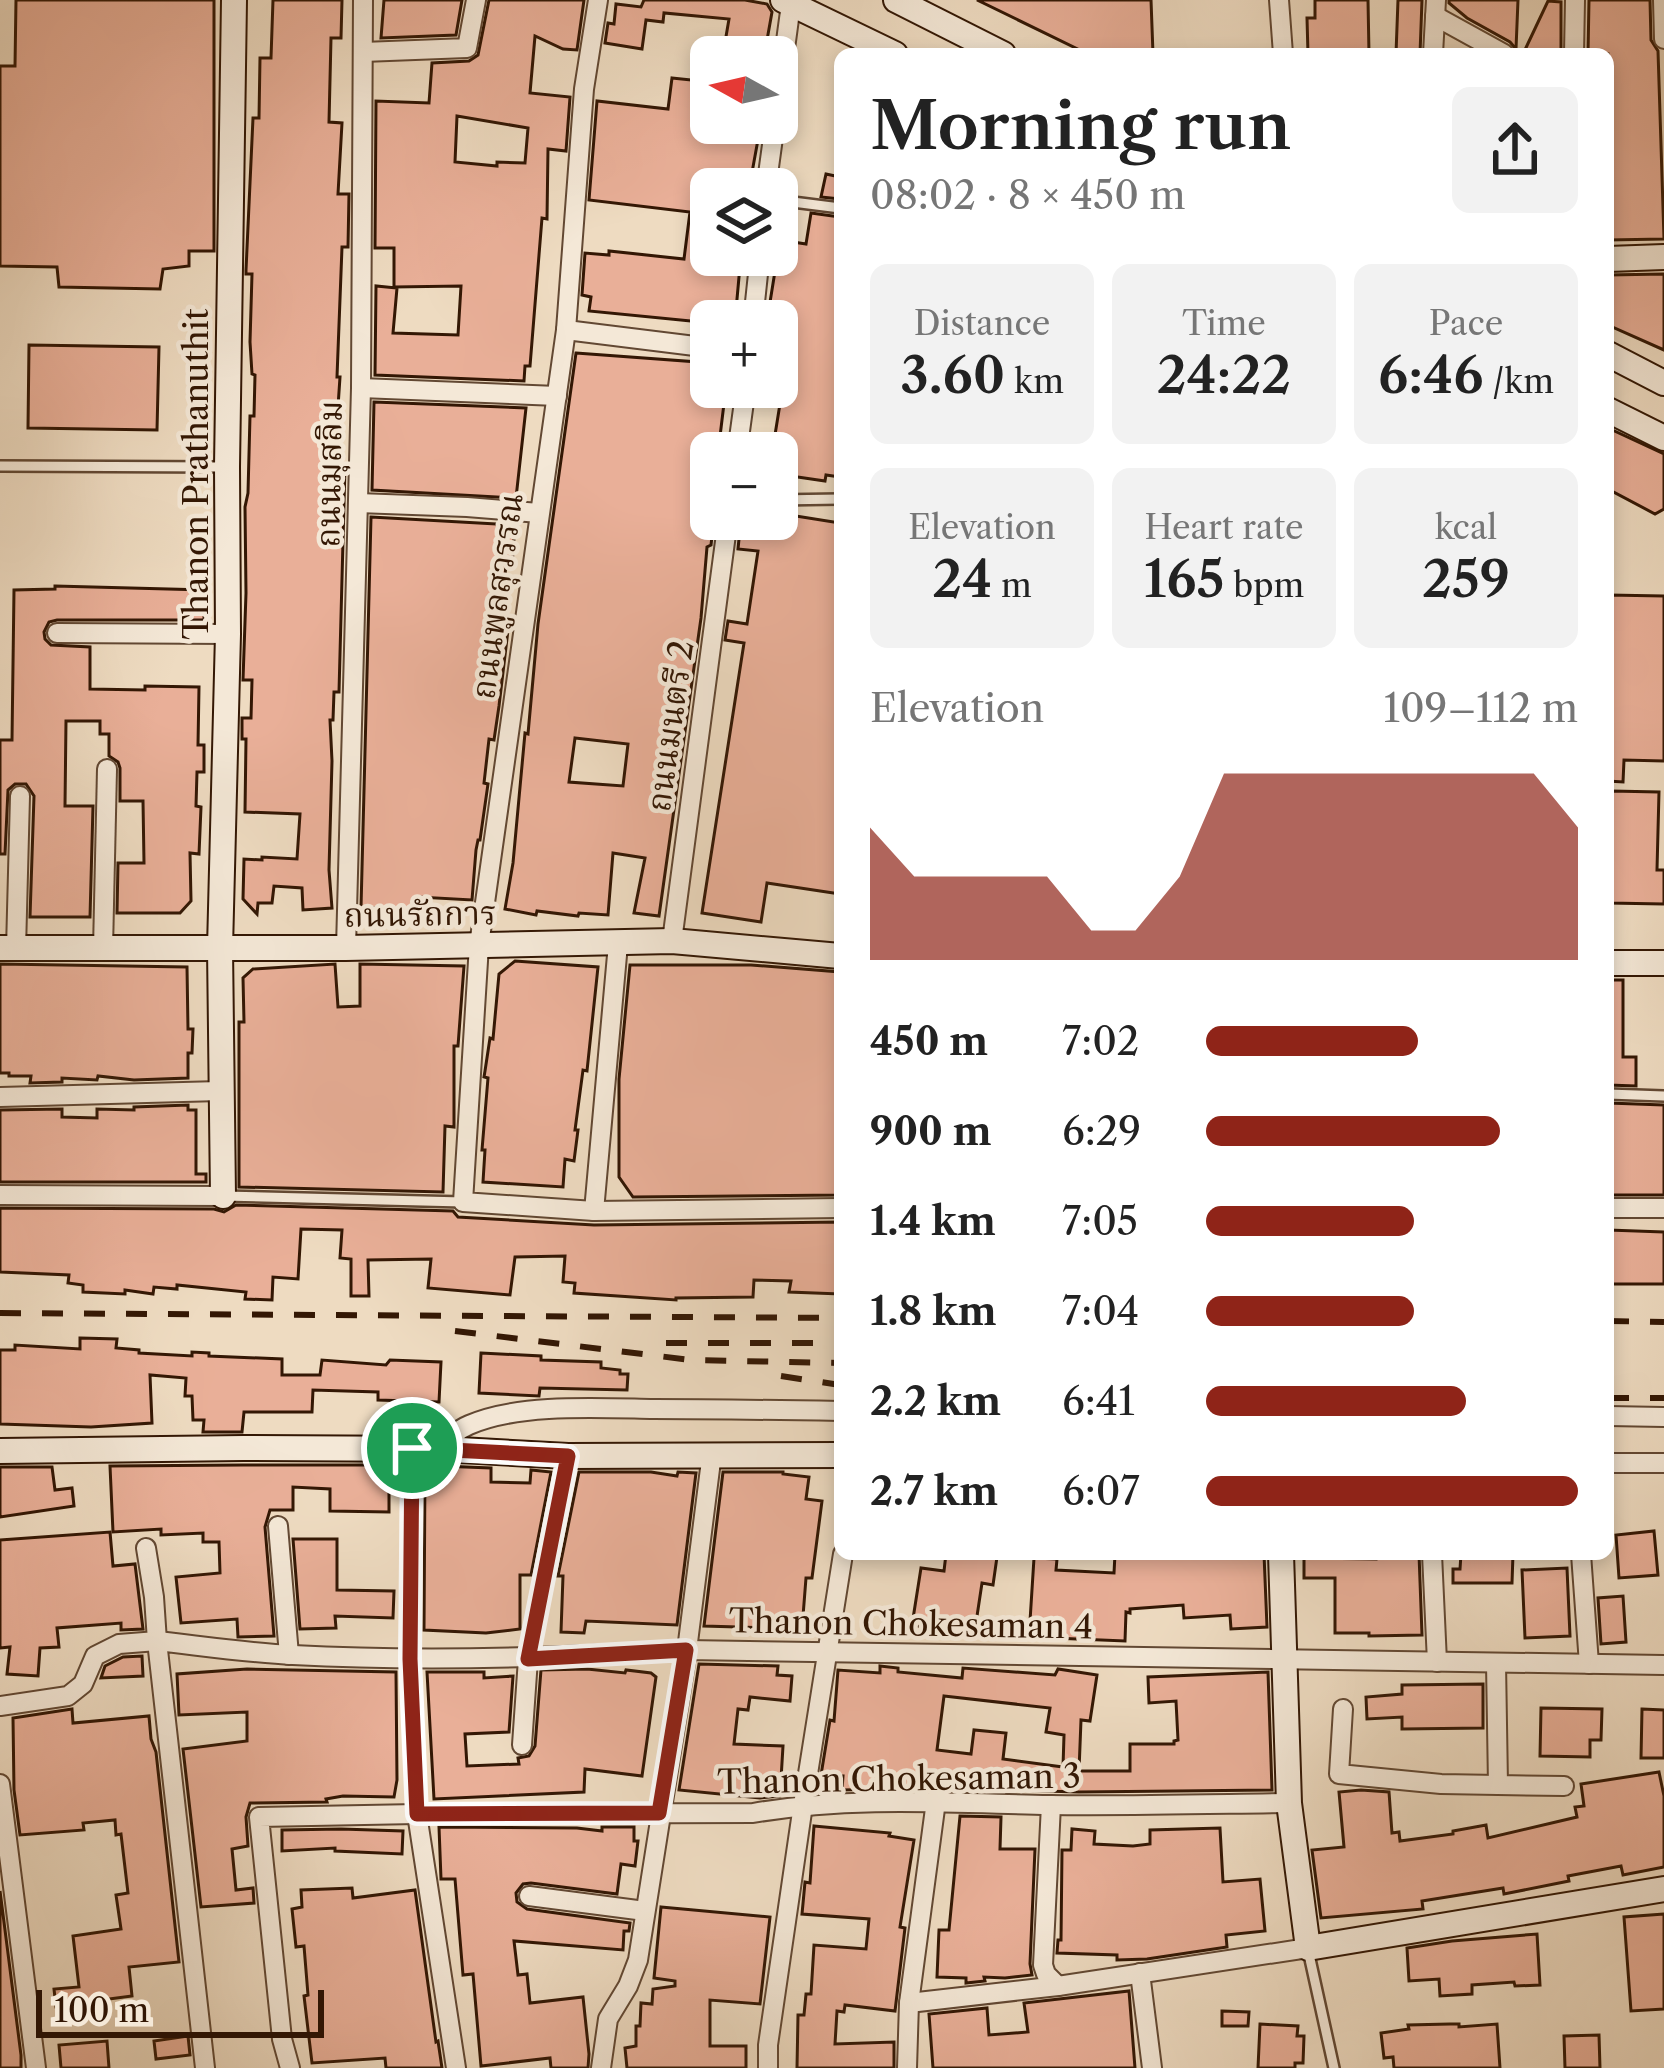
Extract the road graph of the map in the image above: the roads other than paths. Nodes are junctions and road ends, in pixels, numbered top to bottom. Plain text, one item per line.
1 (234, 0) edge
2 (363, 0) edge
3 (476, 0) edge
4 (598, 0) edge
5 (896, 0) edge
6 (1279, 0) edge
7 (1575, 0) edge
8 (1663, 0) edge
9 (787, 2) edge
10 (1435, 8) edge
11 (784, 36) edge
12 (1664, 39) edge
13 (883, 48) edge
14 (991, 48) edge
15 (1282, 48) edge
16 (1433, 48) edge
17 (1495, 48) edge
18 (1574, 48) edge
19 (363, 52) junction
20 (798, 203) edge
21 (834, 207) edge
22 (1664, 257) edge
23 (1614, 259) edge
24 (566, 330) junction
25 (690, 345) edge
26 (1614, 357) edge
27 (1664, 382) edge
28 (361, 388) junction
29 (557, 395) junction
30 (1614, 413) edge
31 (1664, 438) edge
32 (0, 466) edge
33 (227, 467) junction
34 (834, 499) edge
35 (798, 500) edge
36 (358, 503) junction
37 (539, 513) junction
38 (725, 540) edge
39 (58, 633) dead end
40 (228, 634) junction
41 (107, 769) dead end
42 (20, 796) dead end
43 (672, 941) junction
44 (618, 944) junction
45 (479, 945) junction
46 (8, 948) edge
47 (220, 948) junction
48 (346, 948) junction
49 (103, 949) junction
50 (834, 955) edge
51 (1614, 963) edge
52 (1664, 963) edge
53 (220, 1091) junction
54 (1614, 1094) edge
55 (1664, 1096) edge
56 (0, 1097) edge
57 (0, 1195) edge
58 (223, 1196) junction
59 (463, 1202) junction
60 (834, 1208) edge
61 (1614, 1208) edge
62 (1664, 1208) edge
63 (595, 1211) junction
64 (834, 1411) edge
65 (1614, 1416) edge
66 (1664, 1417) edge
67 (412, 1448) junction
68 (442, 1449) junction
69 (0, 1451) edge
70 (712, 1454) junction
71 (834, 1455) edge
72 (568, 1456) junction
73 (1614, 1463) edge
74 (1664, 1463) edge
75 (278, 1526) dead end
76 (146, 1549) dead end
77 (842, 1560) edge
78 (1281, 1560) edge
79 (1432, 1560) edge
80 (1581, 1560) edge
81 (157, 1641) junction
82 (686, 1650) junction
83 (828, 1653) junction
84 (289, 1655) junction
85 (410, 1659) junction
86 (528, 1659) junction
87 (1285, 1661) junction
88 (1437, 1662) junction
89 (1496, 1663) junction
90 (1589, 1664) junction
91 (1664, 1665) edge
92 (0, 1706) edge
93 (1343, 1709) dead end
94 (522, 1745) dead end
95 (0, 1784) edge
96 (1498, 1785) junction
97 (1564, 1786) dead end
98 (935, 1802) junction
99 (1289, 1803) junction
100 (802, 1804) junction
101 (1051, 1805) junction
102 (659, 1813) junction
103 (417, 1814) junction
104 (1664, 1889) edge
105 (529, 1896) dead end
106 (645, 1911) junction
107 (1308, 1948) junction
108 (1140, 1973) junction
109 (1058, 1986) junction
110 (909, 2003) junction
111 (36, 2068) edge
112 (206, 2068) edge
113 (290, 2068) edge
114 (456, 2068) edge
115 (601, 2068) edge
116 (768, 2068) edge
117 (907, 2068) edge
118 (1152, 2068) edge
119 (1334, 2068) edge

1 - 33 street, Thanon Prathanuthit
2 - 19 street, ถนนมุสลิม
3 - 19 street
4 - 24 street, ถนนพูลสุวรรณ
5 - 14 street
6 - 15 street
7 - 18 street
8 - 12 street
9 - 11 street
9 - 13 street
10 - 16 street
10 - 17 street
19 - 28 street, ถนนมุสลิม
20 - 21 lane
22 - 23 street
24 - 25 street
24 - 29 street, ถนนพูลสุวรรณ
26 - 27 street
28 - 29 street
28 - 36 street, ถนนมุสลิม
29 - 37 street, ถนนพูลสุวรรณ
30 - 31 street
32 - 33 lane
33 - 40 street, Thanon Prathanuthit
34 - 35 lane
36 - 37 street
36 - 48 street, ถนนมุสลิม
37 - 45 street, ถนนพูลสุวรรณ
38 - 43 street, ถนนมนตรี 2
39 - 40 street
40 - 47 street, Thanon Prathanuthit
41 - 49 street
42 - 46 street
43 - 44 street, ถนนรัถการ
43 - 50 street, ถนนรัถการ
44 - 45 street, ถนนรัถการ
44 - 63 street
45 - 48 street, ถนนรัถการ
45 - 59 street, ถนนพูลสุวรรณ
46 - 49 street, ถนนรัถการ
47 - 48 street, ถนนรัถการ
47 - 49 street, ถนนรัถการ
47 - 53 street, Thanon Prathanuthit
51 - 52 street
53 - 56 street
53 - 58 street, Thanon Prathanuthit
54 - 55 lane
57 - 58 street
58 - 59 lane
59 - 63 street
60 - 63 street
61 - 62 street
64 - 68 street
65 - 66 street
67 - 68 street
67 - 69 street
67 - 85 street
68 - 72 street
70 - 71 street
70 - 72 street
70 - 82 street
72 - 86 street
73 - 74 street
75 - 84 street
76 - 81 street
77 - 83 street
78 - 87 street
79 - 88 street
80 - 90 street
81 - 84 street, Thanon Chokesaman 4
81 - 92 street, Thanon Chokesaman 4
81 - 112 street
82 - 83 street, Thanon Chokesaman 4
82 - 86 street, Thanon Chokesaman 4
82 - 102 street
83 - 87 street, Thanon Chokesaman 4
83 - 100 street
84 - 85 street, Thanon Chokesaman 4
85 - 86 street, Thanon Chokesaman 4
85 - 103 street
86 - 94 street
87 - 88 street, Thanon Chokesaman 4
87 - 99 street
88 - 89 street, Thanon Chokesaman 4
89 - 90 street, Thanon Chokesaman 4
89 - 96 street
90 - 91 street, Thanon Chokesaman 4
93 - 96 street
95 - 111 street
96 - 97 street
98 - 100 street, Thanon Chokesaman 3
98 - 101 street, Thanon Chokesaman 3
98 - 110 street
99 - 101 street, Thanon Chokesaman 3
99 - 107 street
100 - 102 street, Thanon Chokesaman 3
100 - 116 street
101 - 109 street
102 - 103 street, Thanon Chokesaman 3
102 - 106 street
103 - 113 street, Thanon Chokesaman 3
103 - 114 street
104 - 107 street
105 - 106 street
106 - 115 street
107 - 108 street
107 - 119 lane
108 - 109 street
108 - 118 street
109 - 110 street
110 - 117 street

